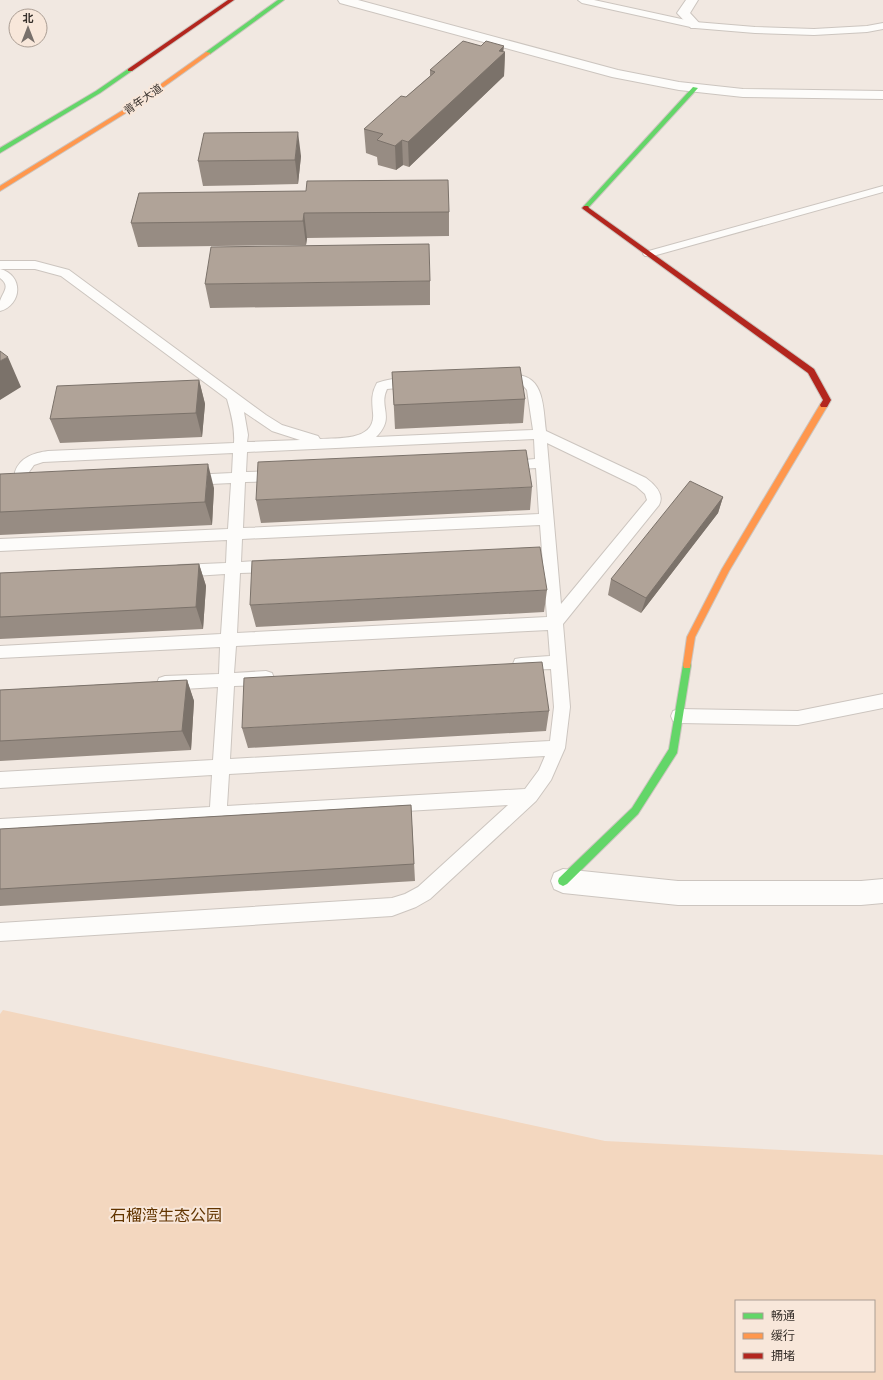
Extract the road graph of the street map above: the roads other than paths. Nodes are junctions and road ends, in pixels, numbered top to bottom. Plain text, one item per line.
1 (231, 0) edge
2 (282, 0) edge
3 (344, 0) edge
4 (582, 0) edge
5 (692, 0) edge
6 (695, 25) junction
7 (883, 26) edge
8 (694, 88) junction
9 (882, 99) edge
10 (0, 151) edge
11 (0, 189) edge
12 (883, 189) edge
13 (649, 254) junction
14 (0, 265) edge
15 (0, 273) edge
16 (0, 307) edge
17 (491, 379) edge
18 (424, 382) edge
19 (233, 398) junction
20 (540, 434) junction
21 (347, 443) junction
22 (240, 447) junction
23 (543, 464) junction
24 (496, 466) edge
25 (293, 475) edge
26 (239, 478) junction
27 (176, 480) edge
28 (49, 486) edge
29 (547, 519) junction
30 (236, 534) junction
31 (0, 545) edge
32 (288, 565) edge
33 (233, 568) junction
34 (163, 572) edge
35 (555, 623) junction
36 (229, 640) junction
37 (0, 652) edge
38 (559, 662) junction
39 (503, 665) edge
40 (282, 677) edge
41 (226, 680) junction
42 (148, 684) edge
43 (883, 701) edge
44 (679, 716) junction
45 (558, 748) junction
46 (221, 767) junction
47 (0, 780) edge
48 (530, 796) junction
49 (218, 814) junction
50 (0, 827) edge
51 (563, 881) joint
52 (883, 891) edge
53 (0, 932) edge

1 - 10 main road
2 - 11 main road, 青年大道
3 - 8 street
4 - 6 lane
5 - 6 street
6 - 7 lane
8 - 9 street
8 - 13 main road
12 - 13 lane
13 - 44 main road
14 - 19 lane
15 - 16 lane
17 - 20 lane
18 - 21 lane
19 - 21 lane
19 - 22 lane
20 - 21 lane
20 - 23 lane
20 - 35 lane
21 - 22 lane
22 - 26 lane
22 - 28 lane
23 - 24 lane
23 - 29 lane
25 - 26 lane
26 - 27 lane
26 - 30 lane
29 - 30 lane
29 - 35 lane
30 - 31 lane
30 - 33 lane
32 - 33 lane
33 - 34 lane
33 - 36 lane
35 - 36 lane
35 - 38 lane
36 - 37 lane
36 - 41 lane
38 - 39 lane
38 - 45 lane
40 - 41 lane
41 - 42 lane
41 - 46 lane
43 - 44 lane
44 - 51 main road
45 - 46 lane
45 - 48 lane
46 - 47 lane
46 - 49 lane
48 - 49 lane
48 - 53 lane
49 - 50 lane
51 - 52 street

